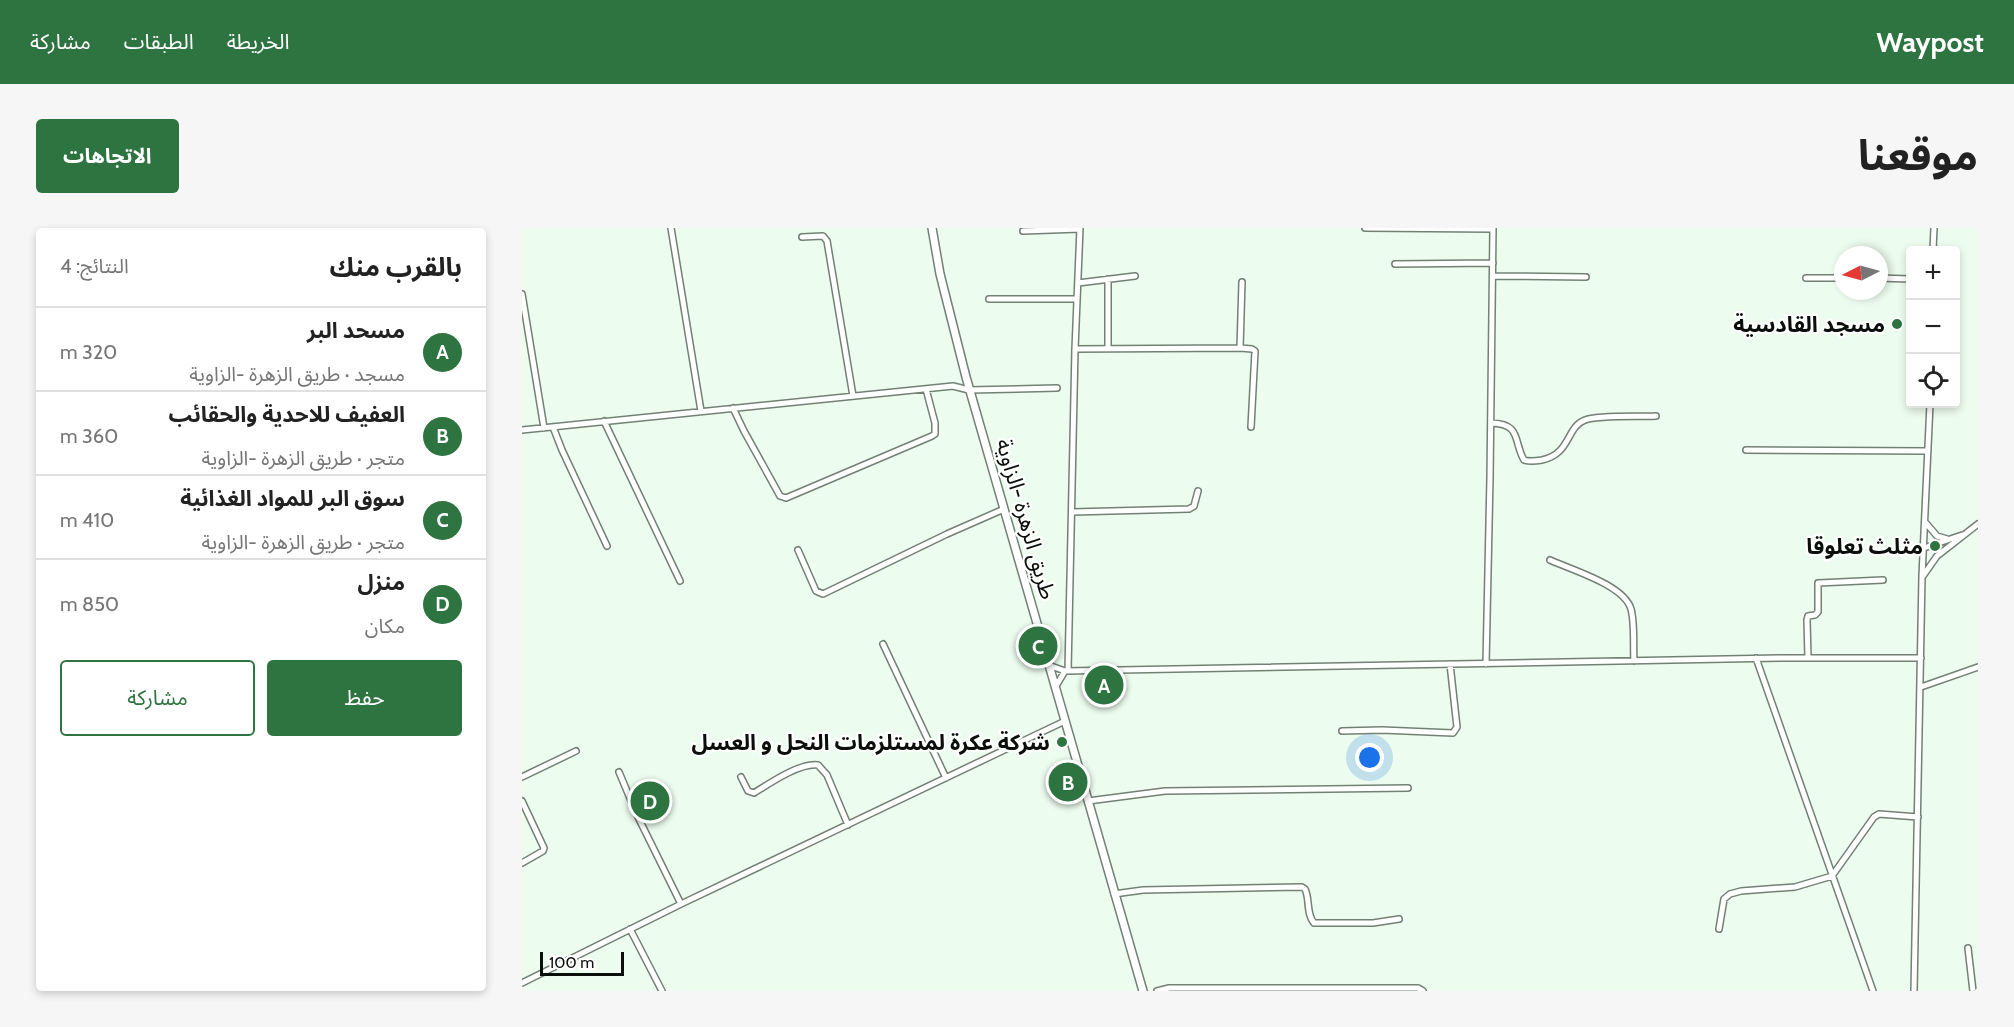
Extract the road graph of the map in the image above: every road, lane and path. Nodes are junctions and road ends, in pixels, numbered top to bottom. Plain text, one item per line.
1 (671, 228) edge
2 (932, 228) edge
3 (1365, 228) edge
4 (1493, 228) edge
5 (1934, 228) edge
6 (1080, 229) edge
7 (1023, 231) dead end
8 (802, 237) dead end
9 (1934, 246) edge
10 (1493, 263) junction
11 (1395, 264) dead end
12 (1135, 276) dead end
13 (1493, 276) junction
14 (1586, 277) dead end
15 (1806, 278) dead end
16 (1834, 278) edge
17 (1888, 278) edge
18 (1108, 279) junction
19 (1906, 279) edge
20 (1242, 282) dead end
21 (1078, 283) junction
22 (522, 294) edge
23 (989, 299) dead end
24 (1077, 299) junction
25 (1108, 348) junction
26 (1240, 348) junction
27 (1076, 349) junction
28 (966, 377) junction
29 (953, 386) junction
30 (1057, 388) dead end
31 (926, 389) junction
32 (969, 390) junction
33 (853, 396) junction
34 (733, 408) junction
35 (1930, 408) edge
36 (701, 411) junction
37 (1656, 416) dead end
38 (604, 421) junction
39 (1491, 423) junction
40 (553, 427) junction
41 (1251, 427) dead end
42 (544, 428) junction
43 (522, 430) edge
44 (1746, 450) dead end
45 (1928, 451) junction
46 (1198, 491) dead end
47 (1004, 509) junction
48 (1072, 512) junction
49 (1925, 522) junction
50 (1978, 524) edge
51 (1964, 534) junction
52 (1949, 539) junction
53 (607, 546) dead end
54 (798, 550) dead end
55 (1924, 550) junction
56 (1937, 556) junction
57 (1550, 560) dead end
58 (1923, 576) junction
59 (1883, 580) dead end
60 (680, 581) dead end
61 (883, 644) dead end
62 (1756, 658) junction
63 (1808, 658) junction
64 (1921, 658) junction
65 (1634, 661) junction
66 (1450, 664) junction
67 (1485, 664) junction
68 (1051, 666) junction
69 (1978, 668) edge
70 (1066, 671) junction
71 (1056, 686) junction
72 (1921, 687) junction
73 (1065, 721) junction
74 (1342, 731) dead end
75 (576, 751) dead end
76 (619, 772) dead end
77 (522, 777) edge
78 (741, 777) dead end
79 (946, 778) junction
80 (1408, 788) dead end
81 (522, 801) edge
82 (1088, 801) junction
83 (1918, 818) junction
84 (848, 825) junction
85 (522, 862) edge
86 (1832, 876) junction
87 (1114, 894) junction
88 (681, 904) junction
89 (1399, 919) dead end
90 (630, 929) junction
91 (1719, 929) dead end
92 (1968, 948) dead end
93 (522, 983) edge
94 (662, 991) edge
95 (1143, 991) edge
96 (1157, 991) edge
97 (1423, 991) edge
98 (1873, 991) edge
99 (1914, 991) edge
100 (1973, 991) edge

1 - 36 street
2 - 28 main road, طريق الزهرة -الزاوية
3 - 4 street
4 - 10 street
5 - 9 street
6 - 7 street
6 - 21 street
8 - 33 street
10 - 11 street
10 - 13 street
12 - 18 street
13 - 14 street
13 - 39 street
15 - 16 street
17 - 19 street
18 - 21 street
18 - 25 street
20 - 26 street
21 - 24 street
22 - 42 street
23 - 24 street
24 - 27 street
25 - 26 street
25 - 27 street
26 - 41 street
27 - 48 street
28 - 29 street
28 - 32 main road, طريق الزهرة -الزاوية
29 - 31 street
29 - 32 street
30 - 32 street
31 - 33 street
31 - 34 street
32 - 47 main road, طريق الزهرة -الزاوية
33 - 34 street
34 - 36 street
35 - 45 street
36 - 38 street
37 - 39 street
38 - 40 street
38 - 60 street
39 - 67 street
40 - 42 street
40 - 53 street
42 - 43 street
44 - 45 street
45 - 49 street
46 - 48 street
47 - 54 street
47 - 68 main road, طريق الزهرة -الزاوية
48 - 70 street
49 - 52 street
49 - 55 street
50 - 51 street
51 - 52 street
51 - 56 street
52 - 55 street
55 - 56 street
55 - 58 street
56 - 58 street
57 - 65 street
58 - 64 street
59 - 63 street
61 - 79 street
62 - 63 street
62 - 65 street
62 - 86 street
63 - 64 street
64 - 72 street
65 - 67 street
66 - 67 street
66 - 70 street
66 - 74 street
68 - 70 street
68 - 71 main road, طريق الزهرة -الزاوية
69 - 72 street
70 - 71 street
71 - 73 main road, طريق الزهرة -الزاوية
72 - 83 street
73 - 79 street
73 - 82 main road, طريق الزهرة -الزاوية
75 - 77 street
76 - 88 street
78 - 84 street
79 - 84 street
80 - 82 street
81 - 85 street
82 - 87 main road, طريق الزهرة -الزاوية
83 - 86 street
83 - 99 street
84 - 88 street
86 - 91 street
86 - 98 street
87 - 89 street
87 - 95 main road, طريق الزهرة -الزاوية
88 - 90 street
90 - 93 street
90 - 94 street
92 - 100 street
96 - 97 street

